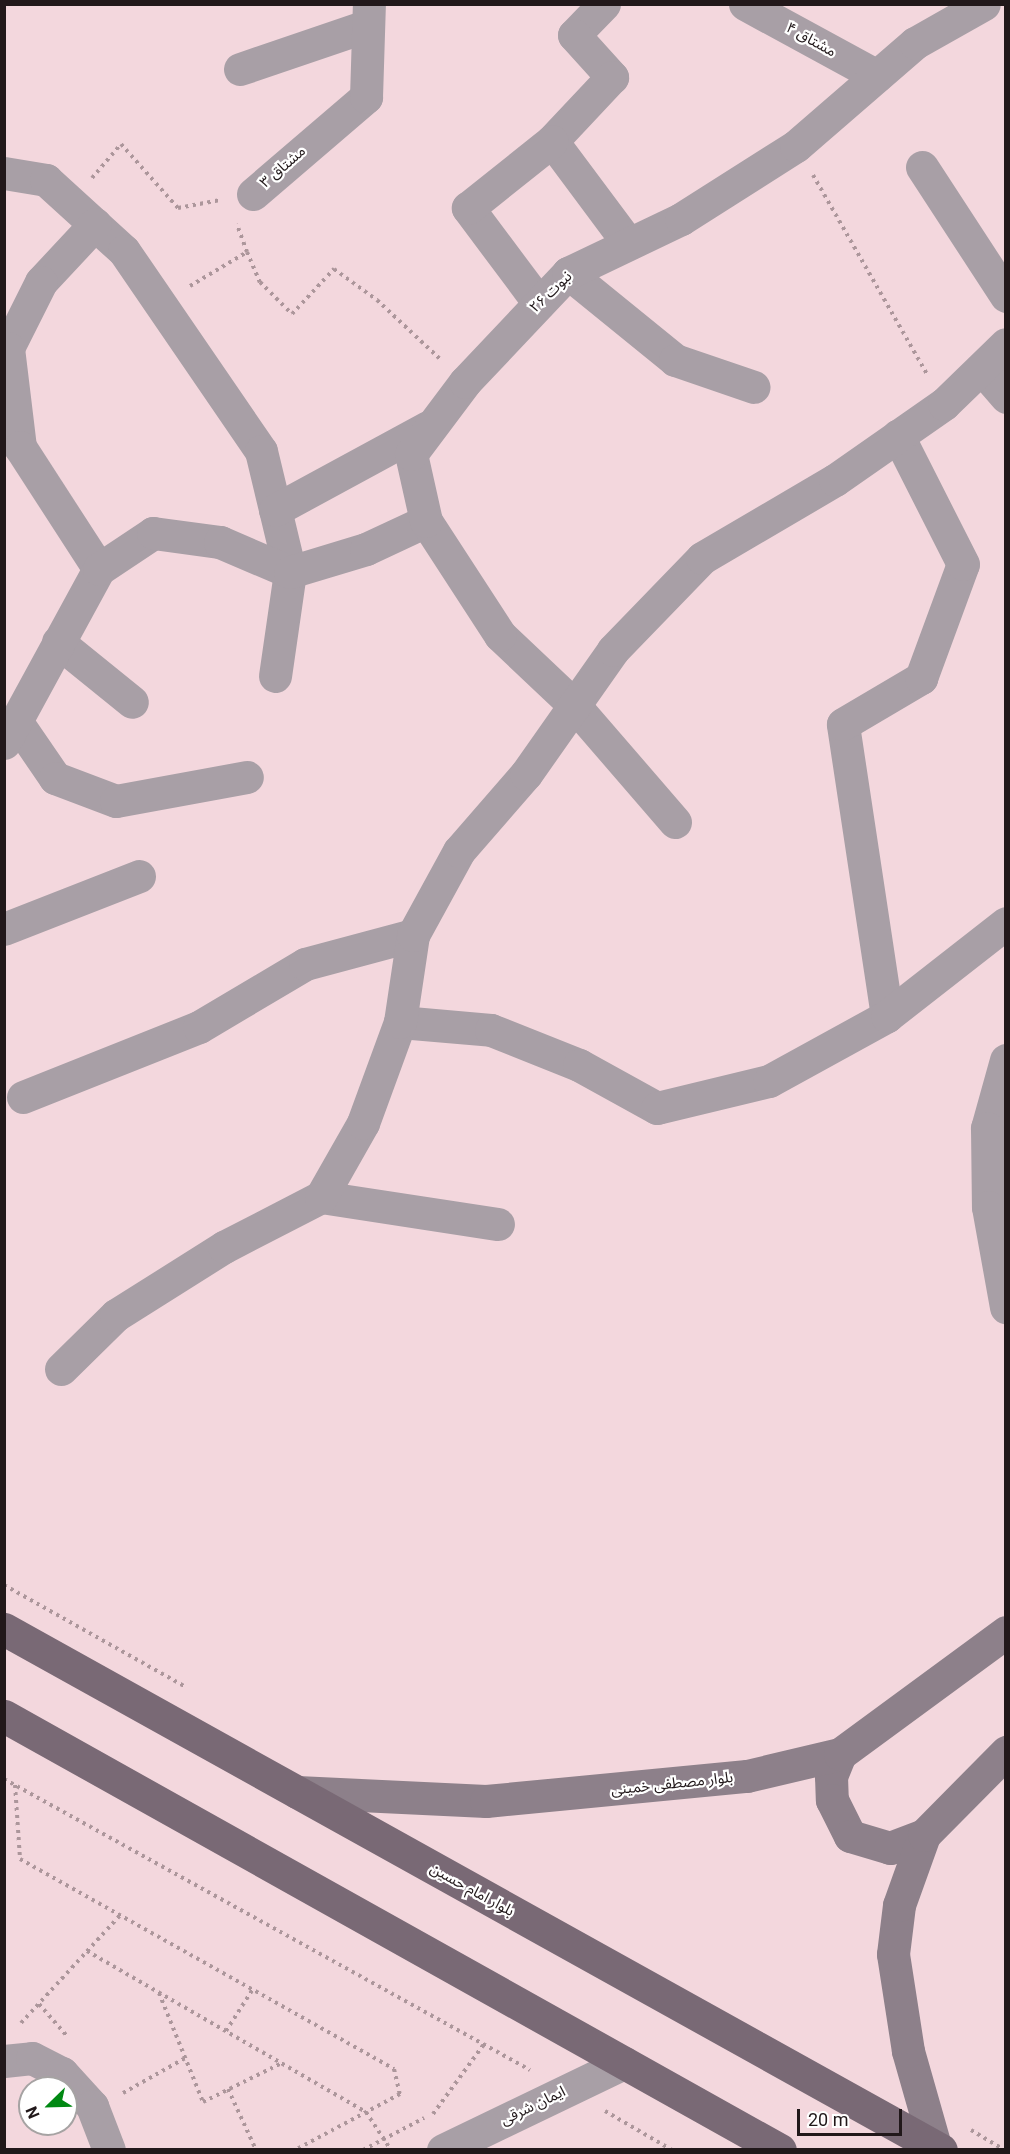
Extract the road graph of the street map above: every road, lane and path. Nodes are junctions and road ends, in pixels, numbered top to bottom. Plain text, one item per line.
1 (604, 4) edge
2 (745, 4) edge
3 (984, 4) edge
4 (368, 15) edge
5 (240, 69) dead end
6 (877, 76) junction
7 (552, 141) junction
8 (796, 146) junction
9 (922, 167) dead end
10 (4, 173) edge
11 (253, 194) junction
12 (71, 202) junction
13 (95, 224) junction
14 (628, 243) junction
15 (248, 252) junction
16 (568, 273) junction
17 (1005, 296) edge
18 (161, 303) junction
19 (539, 303) junction
20 (1005, 344) edge
21 (982, 369) junction
22 (465, 382) junction
23 (753, 387) dead end
24 (1005, 397) edge
25 (944, 404) junction
26 (433, 425) junction
27 (898, 436) junction
28 (275, 510) junction
29 (426, 521) junction
30 (99, 569) junction
31 (290, 572) junction
32 (58, 642) junction
33 (275, 676) dead end
34 (132, 702) dead end
35 (575, 706) junction
36 (10, 732) edge
37 (247, 777) dead end
38 (675, 822) dead end
39 (139, 876) dead end
40 (1005, 922) edge
41 (4, 929) edge
42 (413, 935) junction
43 (887, 1016) junction
44 (400, 1022) junction
45 (1005, 1060) edge
46 (23, 1097) dead end
47 (321, 1197) junction
48 (498, 1224) dead end
49 (1005, 1307) edge
50 (61, 1369) dead end
51 (4, 1629) edge
52 (1005, 1632) edge
53 (4, 1716) edge
54 (1005, 1752) edge
55 (840, 1754) junction
56 (4, 1779) edge
57 (15, 1784) junction
58 (297, 1792) junction
59 (924, 1835) junction
60 (122, 1914) junction
61 (87, 1951) junction
62 (253, 1988) junction
63 (159, 1993) junction
64 (18, 2026) dead end
65 (226, 2031) junction
66 (484, 2044) junction
67 (185, 2058) junction
68 (4, 2061) edge
69 (282, 2063) junction
70 (624, 2063) junction
71 (228, 2090) junction
72 (567, 2090) junction
73 (114, 2098) dead end
74 (366, 2112) junction
75 (384, 2139) junction
76 (938, 2148) edge
77 (109, 2150) edge
78 (256, 2150) edge
79 (296, 2150) edge
80 (363, 2150) edge
81 (391, 2150) edge
82 (442, 2150) edge
83 (672, 2150) edge
84 (780, 2150) edge

1 - 7 street
2 - 6 street, مشتاق ۴
3 - 6 street, نبوت ۲۶
4 - 5 street
4 - 11 street, مشتاق ۳
6 - 8 street, نبوت ۲۶
7 - 14 street
7 - 19 street
8 - 14 street, نبوت ۲۶
8 - 25 path
9 - 17 street
10 - 12 street
11 - 12 path
11 - 15 path, مشتاق ۳
12 - 13 street
13 - 18 street
13 - 30 street
14 - 16 street, نبوت ۲۶
15 - 18 path
15 - 22 path
16 - 19 street, نبوت ۲۶
16 - 23 street
18 - 28 street
19 - 22 street, نبوت ۲۶
20 - 21 street
21 - 24 street
21 - 25 street
22 - 26 street, نبوت ۲۶
25 - 27 street
26 - 28 street
26 - 29 street, نبوت ۲۶
27 - 35 street
27 - 43 street
28 - 31 street
29 - 31 street
29 - 35 street, نبوت ۲۶
30 - 31 street
30 - 32 street
31 - 33 street
32 - 34 street
32 - 36 street
35 - 38 street, نبوت ۲۶
35 - 42 street
36 - 37 street
39 - 41 street
40 - 43 street
42 - 44 street
42 - 46 street
43 - 44 street
44 - 47 street
45 - 49 street
47 - 48 street
47 - 50 street
51 - 58 main road, بلوار امام حسین
52 - 55 main road, بلوار مصطفی خمینی
53 - 70 main road
54 - 59 main road
55 - 58 main road, بلوار مصطفی خمینی
55 - 59 main road
56 - 57 path
57 - 60 path
57 - 66 path
58 - 76 main road, بلوار امام حسین
59 - 76 main road
60 - 61 path
60 - 62 path
61 - 63 path
61 - 64 path
62 - 65 path
62 - 74 path
63 - 65 path
63 - 67 path
65 - 69 path
66 - 72 path
66 - 75 path
67 - 71 path
67 - 73 path
68 - 77 street
69 - 71 path
69 - 74 path
70 - 72 street, ایمان شرقی
70 - 84 main road
71 - 78 path
72 - 82 street, ایمان شرقی
72 - 83 path
74 - 75 path
74 - 79 path
75 - 80 path
75 - 81 path

